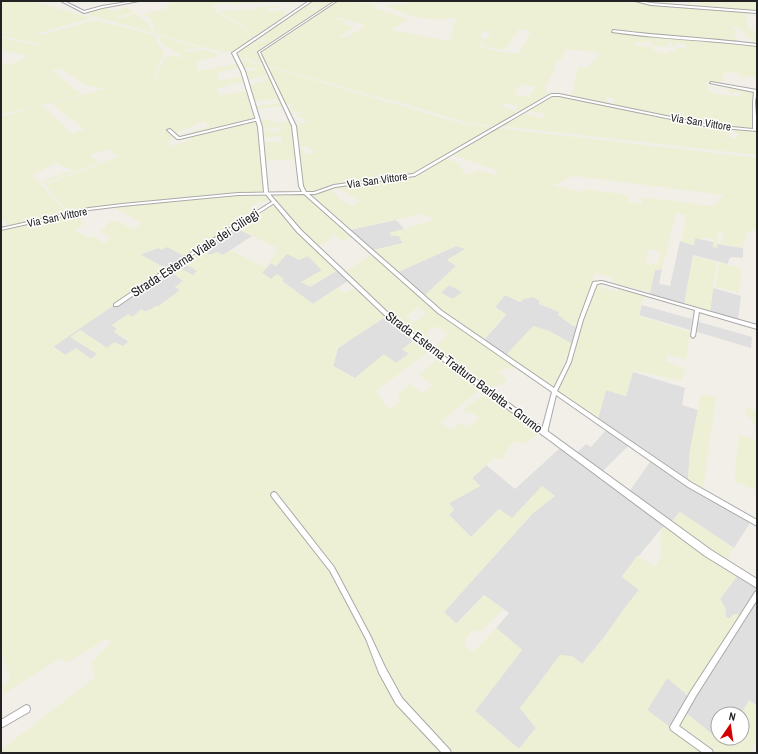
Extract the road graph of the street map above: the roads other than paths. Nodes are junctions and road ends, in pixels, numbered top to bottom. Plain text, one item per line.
1 (62, 1) edge
2 (138, 1) edge
3 (311, 1) edge
4 (336, 1) edge
5 (636, 1) edge
6 (757, 12) edge
7 (612, 31) dead end
8 (757, 46) edge
9 (711, 83) dead end
10 (258, 119) junction
11 (169, 130) dead end
12 (756, 130) edge
13 (266, 192) junction
14 (307, 194) junction
15 (274, 202) junction
16 (1, 229) edge
17 (116, 305) dead end
18 (697, 309) junction
19 (757, 327) edge
20 (693, 336) dead end
21 (555, 390) junction
22 (544, 433) junction
23 (274, 495) dead end
24 (757, 523) edge
25 (757, 584) edge
26 (757, 594) edge
27 (26, 709) dead end
28 (1, 724) edge
29 (447, 753) edge
30 (709, 753) edge

1 - 2 street
3 - 10 street
4 - 14 street
5 - 6 street
7 - 8 street
9 - 12 street
10 - 11 street
10 - 13 street
12 - 14 street, Via San Vittore
13 - 14 street, Via San Vittore
13 - 15 street, Strada Esterna Tratturo Barletta - Grumo
13 - 16 street, Via San Vittore
14 - 21 street
15 - 17 street, Strada Esterna Viale dei Ciliegi
15 - 22 street, Strada Esterna Tratturo Barletta - Grumo
18 - 19 street
18 - 20 street
18 - 21 street
21 - 22 street
21 - 24 street
22 - 25 street, Strada Esterna Tratturo Barletta - Grumo
23 - 29 street
26 - 30 street
27 - 28 street

